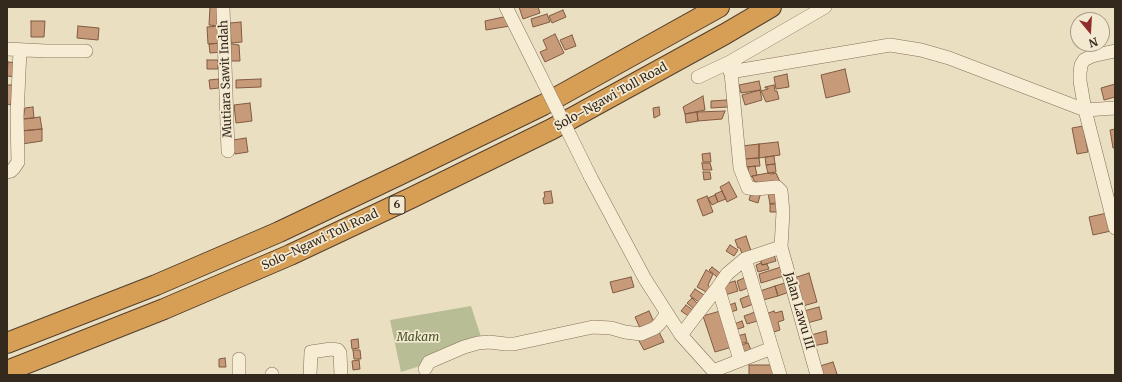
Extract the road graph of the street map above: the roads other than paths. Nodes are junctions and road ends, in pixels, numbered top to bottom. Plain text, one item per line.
1 (223, 7) edge
2 (506, 7) edge
3 (719, 7) edge
4 (770, 7) edge
5 (825, 7) edge
6 (13, 49) edge
7 (86, 51) dead end
8 (1115, 51) edge
9 (730, 67) junction
10 (698, 77) dead end
11 (1115, 108) edge
12 (1085, 110) junction
13 (228, 151) dead end
14 (7, 172) edge
15 (1110, 189) edge
16 (1115, 228) edge
17 (781, 247) junction
18 (745, 259) junction
19 (718, 287) junction
20 (667, 313) junction
21 (681, 335) junction
22 (7, 343) edge
23 (772, 348) junction
24 (239, 359) dead end
25 (740, 360) junction
26 (424, 369) dead end
27 (7, 371) edge
28 (715, 373) edge
29 (240, 375) edge
30 (310, 375) edge
31 (342, 375) edge
32 (780, 375) edge
33 (817, 375) edge

1 - 13 street, Mutiara Sawit Indah
2 - 20 street, bridge
3 - 22 highway, Solo–Ngawi Toll Road / 6
4 - 27 highway, Solo–Ngawi Toll Road / 6
5 - 9 street
6 - 7 street
6 - 14 street
8 - 12 street
9 - 10 street
9 - 12 street
9 - 17 street, Jalan Lawu III
11 - 12 street
12 - 15 street
15 - 16 street
17 - 18 street
17 - 33 street, Jalan Lawu III
18 - 19 street
18 - 23 street
19 - 21 street
19 - 25 street
20 - 21 street
20 - 26 street
21 - 28 street
23 - 25 street
23 - 32 street
24 - 29 street
25 - 28 street
30 - 31 street

